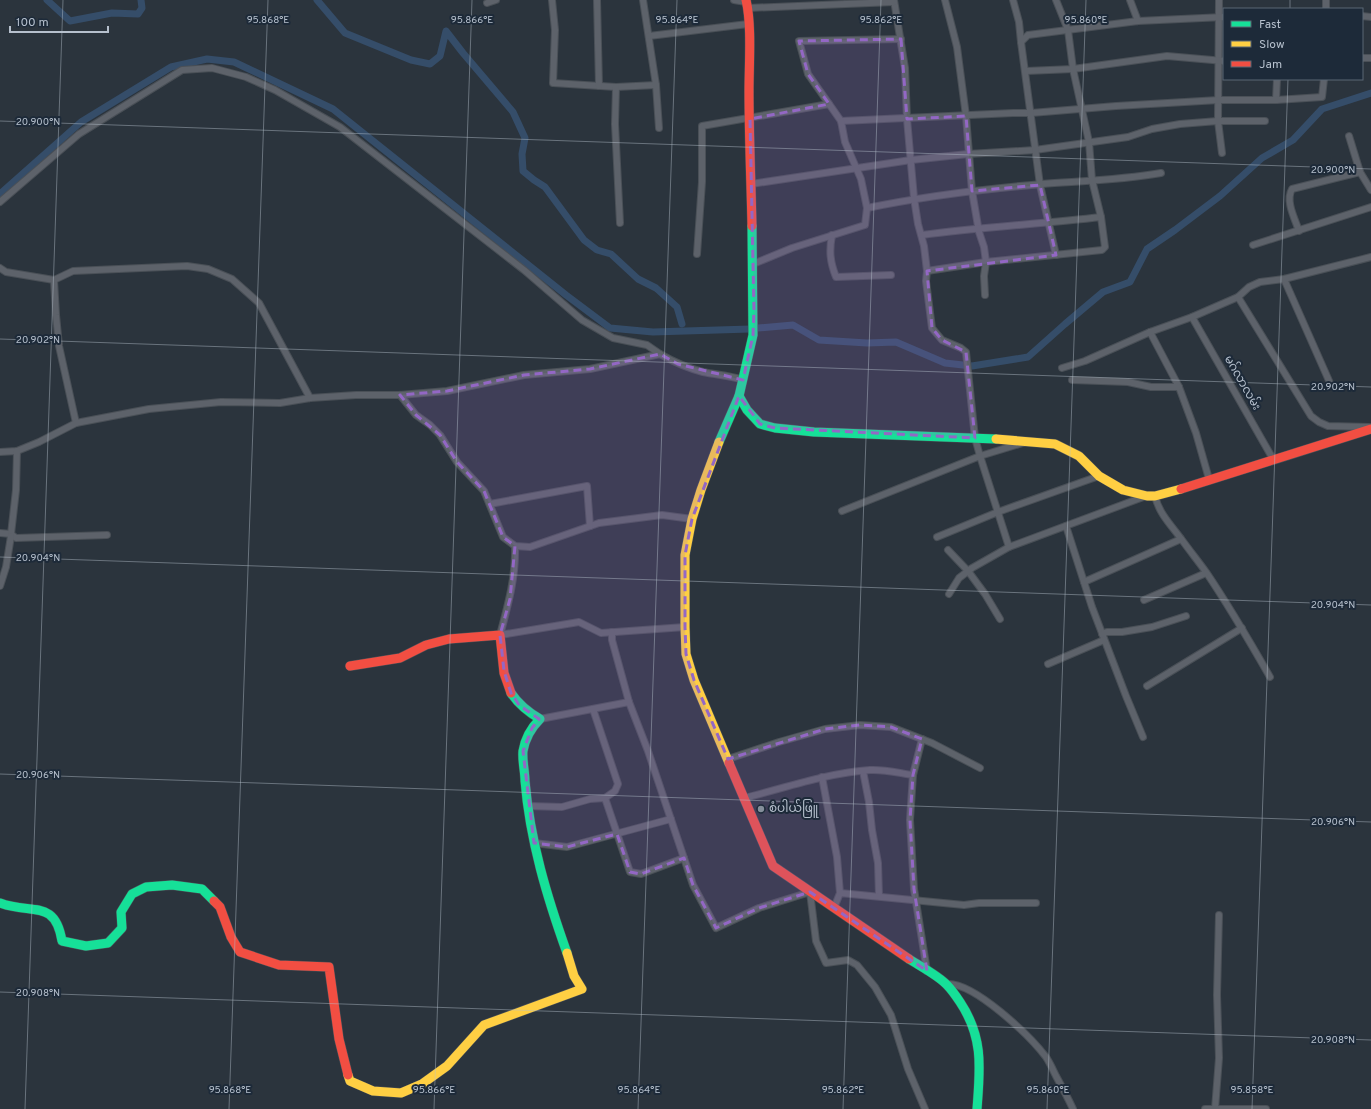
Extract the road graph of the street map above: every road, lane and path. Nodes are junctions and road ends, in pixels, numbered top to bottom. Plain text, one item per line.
1 (496, 0) edge
2 (552, 0) edge
3 (597, 0) edge
4 (643, 0) edge
5 (734, 0) edge
6 (945, 0) edge
7 (1013, 0) edge
8 (1056, 0) edge
9 (1130, 0) edge
10 (1219, 0) edge
11 (894, 1) edge
12 (487, 3) dead end
13 (747, 4) edge
14 (1222, 17) edge
15 (1138, 21) junction
16 (748, 24) junction
17 (1068, 30) junction
18 (649, 36) junction
19 (901, 39) junction
20 (1021, 42) junction
21 (1222, 61) edge
22 (1073, 69) junction
23 (1026, 72) junction
24 (1277, 80) edge
25 (1324, 80) edge
26 (656, 85) junction
27 (599, 86) junction
28 (616, 86) junction
29 (1219, 100) junction
30 (1276, 100) junction
31 (829, 104) junction
32 (1081, 109) junction
33 (1031, 113) junction
34 (966, 116) junction
35 (750, 119) junction
36 (907, 119) junction
37 (1218, 120) junction
38 (1265, 121) dead end
39 (841, 122) junction
40 (659, 128) dead end
41 (1349, 136) dead end
42 (1089, 142) junction
43 (1036, 150) junction
44 (1222, 152) dead end
45 (968, 154) junction
46 (911, 160) junction
47 (856, 168) junction
48 (1360, 172) junction
49 (1161, 173) dead end
50 (1092, 180) junction
51 (751, 184) junction
52 (1040, 185) junction
53 (1371, 190) edge
54 (972, 191) junction
55 (914, 198) junction
56 (0, 202) edge
57 (1371, 207) edge
58 (867, 208) junction
59 (1101, 217) junction
60 (620, 223) dead end
61 (1048, 223) junction
62 (978, 228) junction
63 (1299, 231) junction
64 (832, 235) junction
65 (922, 235) junction
66 (1253, 245) dead end
67 (697, 254) dead end
68 (1056, 255) junction
69 (1371, 257) edge
70 (986, 262) junction
71 (753, 264) junction
72 (0, 268) edge
73 (927, 271) junction
74 (891, 275) dead end
75 (1284, 279) junction
76 (54, 280) junction
77 (985, 295) dead end
78 (1238, 297) junction
79 (1192, 317) junction
80 (1150, 332) junction
81 (660, 354) junction
82 (1062, 368) dead end
83 (743, 380) junction
84 (1072, 380) dead end
85 (1330, 383) dead end
86 (1179, 388) junction
87 (400, 395) junction
88 (739, 396) junction
89 (310, 398) junction
90 (76, 423) junction
91 (1371, 428) edge
92 (975, 438) junction
93 (1033, 440) junction
94 (17, 451) junction
95 (0, 452) edge
96 (980, 456) junction
97 (1273, 459) junction
98 (1099, 476) junction
99 (1209, 479) junction
100 (1151, 496) junction
101 (490, 504) junction
102 (842, 511) dead end
103 (998, 512) junction
104 (692, 519) junction
105 (590, 526) junction
106 (1066, 526) junction
107 (0, 533) edge
108 (11, 535) junction
109 (107, 535) dead end
110 (937, 537) dead end
111 (1181, 539) junction
112 (515, 546) junction
113 (1009, 547) junction
114 (948, 550) dead end
115 (968, 571) junction
116 (1206, 573) junction
117 (1084, 582) junction
118 (0, 586) edge
119 (949, 594) dead end
120 (1144, 600) dead end
121 (1186, 616) dead end
122 (1000, 619) dead end
123 (685, 626) junction
124 (1242, 628) junction
125 (612, 632) junction
126 (500, 635) junction
127 (1103, 637) junction
128 (1048, 664) dead end
129 (350, 666) dead end
130 (1270, 677) dead end
131 (1147, 686) dead end
132 (629, 702) junction
133 (593, 708) junction
134 (540, 719) junction
135 (1143, 737) dead end
136 (922, 739) junction
137 (728, 759) junction
138 (980, 768) dead end
139 (863, 770) junction
140 (913, 774) junction
141 (822, 777) junction
142 (605, 798) junction
143 (744, 798) junction
144 (528, 806) junction
145 (671, 819) junction
146 (617, 834) junction
147 (534, 843) junction
148 (684, 858) junction
149 (810, 892) junction
150 (840, 893) junction
151 (879, 896) junction
152 (916, 901) junction
153 (0, 903) edge
154 (1036, 903) dead end
155 (834, 908) junction
156 (1219, 915) dead end
157 (927, 971) junction
158 (947, 984) junction
159 (925, 1109) edge
160 (977, 1109) edge
161 (1073, 1109) edge
162 (1205, 1109) edge
163 (1215, 1109) edge
164 (1266, 1109) edge

1 - 12 street
2 - 27 street
3 - 27 street
4 - 18 street
5 - 13 street
6 - 34 street
7 - 20 street
8 - 17 street
9 - 15 street
10 - 14 street
11 - 13 street
11 - 19 street
13 - 16 street
14 - 15 street
14 - 21 street
15 - 17 street
16 - 18 street
16 - 35 street
17 - 20 street
17 - 22 street
18 - 26 street
19 - 31 street
19 - 36 street
20 - 23 street
21 - 22 street
21 - 29 street
22 - 23 street
22 - 32 street
23 - 33 street
24 - 30 street
25 - 30 street
26 - 28 street
26 - 40 street
27 - 28 street
28 - 60 street
29 - 30 street
29 - 32 street
29 - 37 street
31 - 35 street
31 - 39 street
32 - 33 street
32 - 42 street
33 - 34 street
33 - 43 street
34 - 36 street
34 - 45 street
35 - 51 street
35 - 67 street
36 - 39 street
36 - 46 street
37 - 38 street
37 - 42 street
37 - 44 street
39 - 47 street
41 - 48 street
42 - 43 street
42 - 50 street
43 - 45 street
43 - 52 street
45 - 46 street
45 - 54 street
46 - 47 street
46 - 55 street
47 - 51 street
47 - 58 street
48 - 53 street
48 - 63 street
49 - 50 street
50 - 52 street
50 - 59 street
51 - 71 street
52 - 54 street
52 - 61 street
54 - 55 street
54 - 62 street
55 - 58 street
55 - 65 street
56 - 81 street
57 - 63 street
58 - 64 street
59 - 61 street
59 - 68 street
61 - 62 street
61 - 68 street
62 - 65 street
62 - 70 street
63 - 66 street
64 - 71 street
64 - 74 street
65 - 73 street
68 - 70 street
69 - 75 street
70 - 73 street
70 - 77 street
71 - 83 street
72 - 76 street
73 - 92 street
75 - 78 street
75 - 85 street
76 - 89 street
76 - 90 street
78 - 79 street
78 - 91 street
79 - 80 street
79 - 97 street, မဂ်လာလမ်း
80 - 82 street
80 - 86 street
81 - 83 street
81 - 87 street
83 - 88 street
84 - 86 street
86 - 99 street
87 - 89 street
87 - 101 street
88 - 92 street
88 - 104 street
89 - 90 street
90 - 94 street
91 - 97 street
92 - 93 street
92 - 96 street
93 - 96 street
93 - 98 street
94 - 95 street
94 - 108 street
96 - 102 street
96 - 103 street
97 - 99 street
98 - 100 street
98 - 103 street
99 - 100 street
100 - 106 street
100 - 111 street
101 - 105 street
101 - 112 street
103 - 110 street
103 - 113 street
104 - 105 street
104 - 123 street
105 - 112 street
106 - 113 street
106 - 117 street
107 - 108 street
108 - 109 street
108 - 118 street
111 - 116 street
111 - 117 street
112 - 126 street
113 - 115 street
114 - 115 street
115 - 119 street
115 - 122 street
116 - 120 street
116 - 124 street
117 - 127 street
121 - 127 street
123 - 125 street
123 - 137 street
124 - 130 street
124 - 131 street
125 - 126 street
125 - 132 street
126 - 129 street
126 - 134 street
127 - 128 street
127 - 135 street
132 - 133 street
132 - 145 street
133 - 134 street
133 - 142 street
134 - 144 street
136 - 137 street
136 - 138 street
136 - 140 street
137 - 143 street
139 - 140 street
139 - 141 street
139 - 151 street
140 - 152 street
141 - 143 street
141 - 150 street
142 - 144 street
142 - 146 street
143 - 149 street
144 - 147 street
145 - 146 street
145 - 148 street
146 - 147 street
146 - 148 street
147 - 153 street
148 - 149 street
149 - 155 street
149 - 159 street
150 - 151 street
150 - 155 street
151 - 152 street
152 - 154 street
152 - 157 street
155 - 157 street
156 - 163 street
157 - 158 street
158 - 160 street
158 - 161 street
162 - 163 street
163 - 164 street

